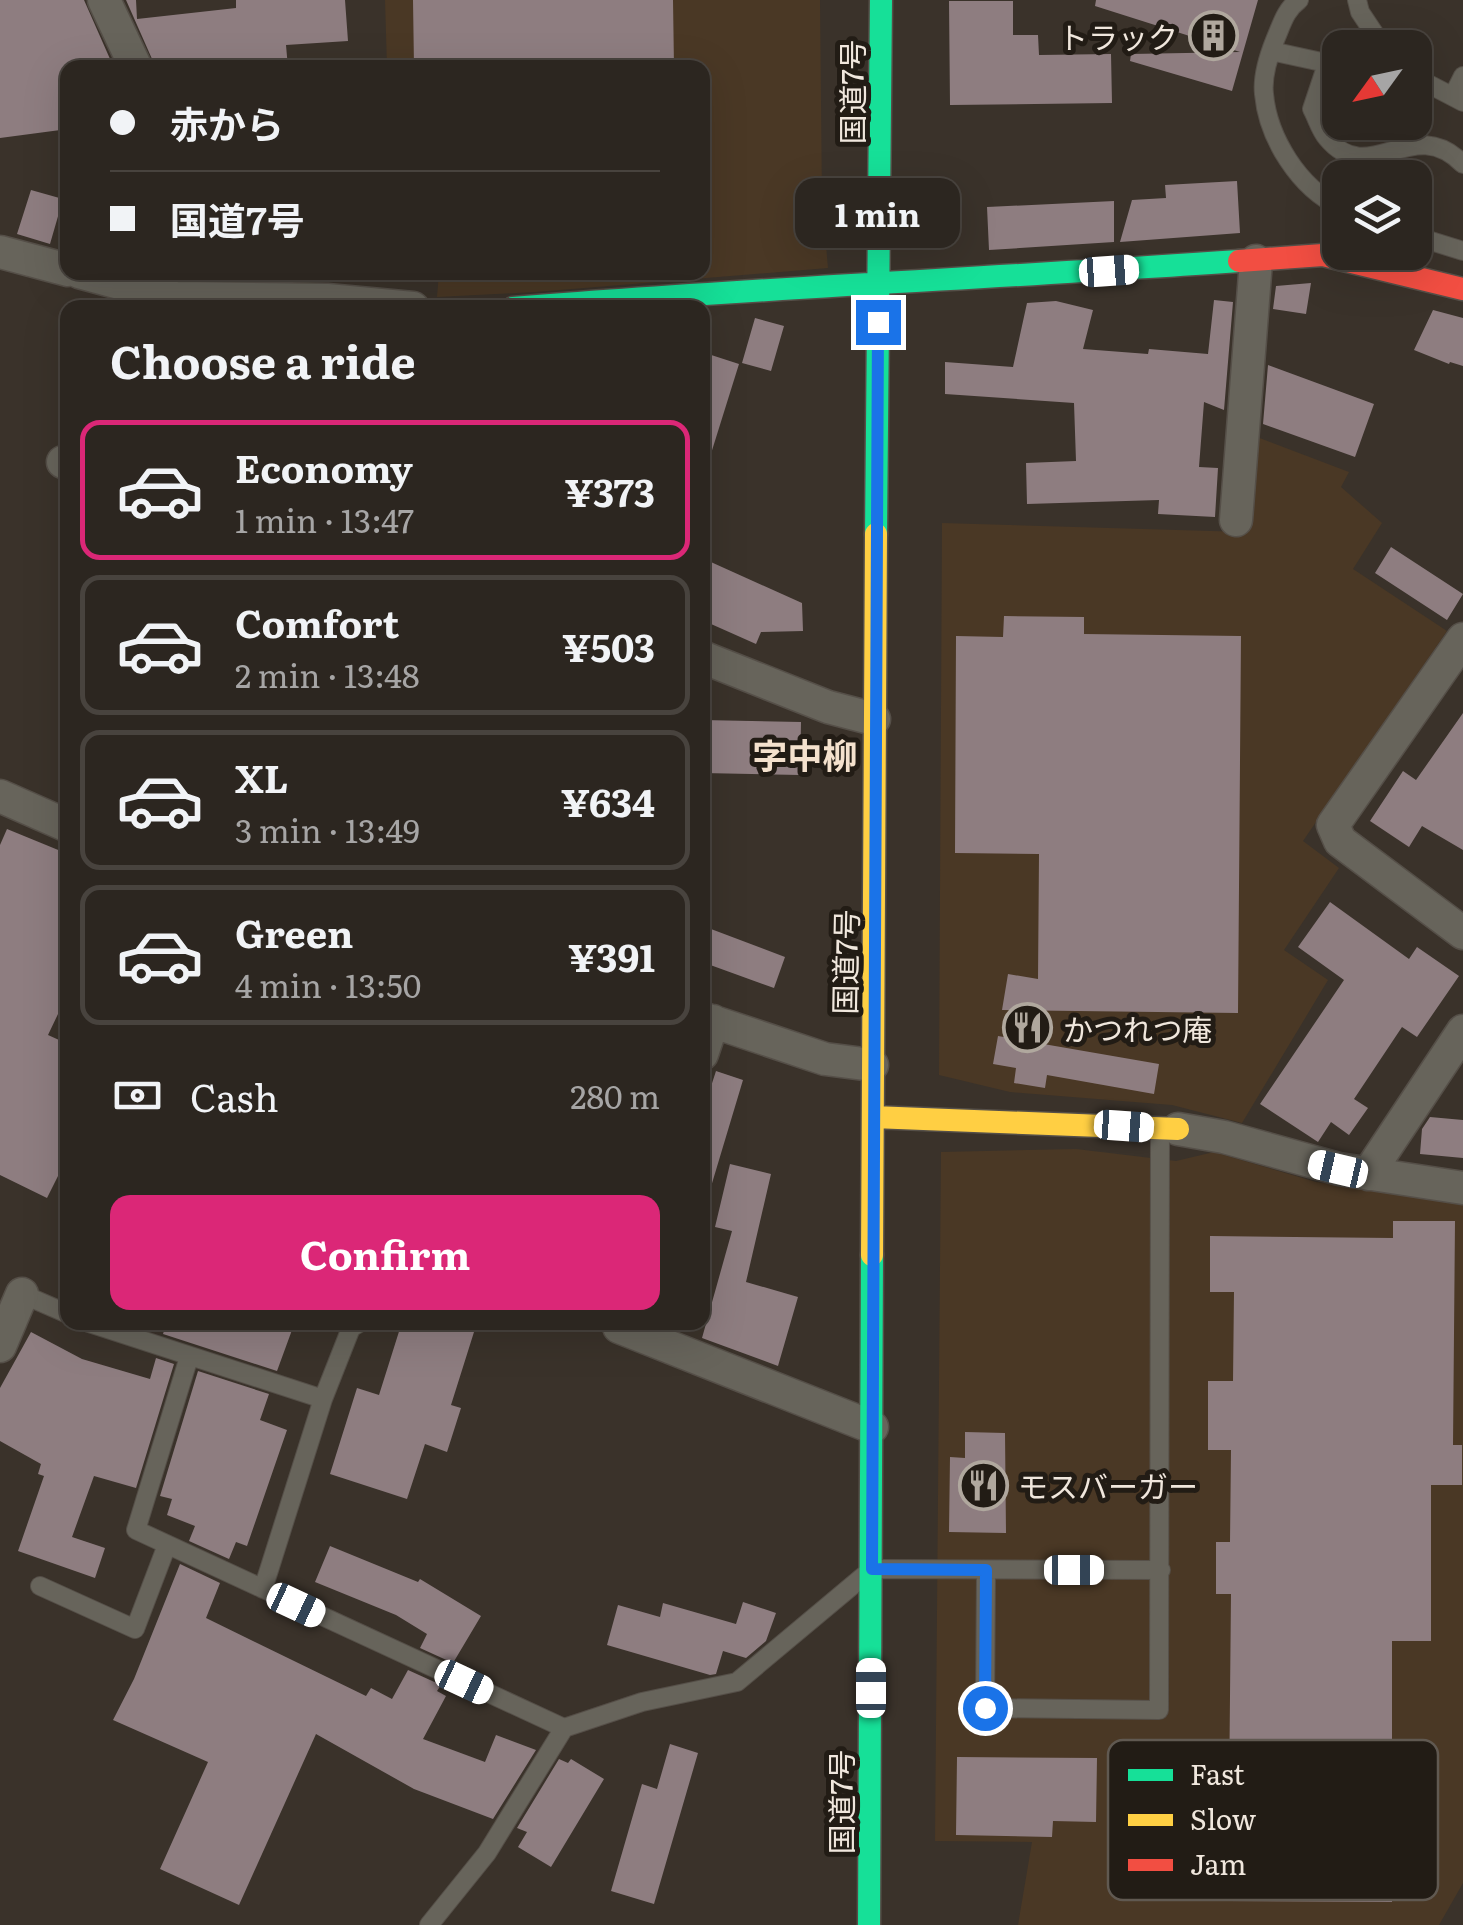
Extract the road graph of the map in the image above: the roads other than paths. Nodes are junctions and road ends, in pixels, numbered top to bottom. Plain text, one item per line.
1 (104, 0) edge
2 (882, 0) edge
3 (1299, 0) edge
4 (1357, 0) edge
5 (1372, 30) edge
6 (1271, 50) junction
7 (132, 60) edge
8 (1322, 62) edge
9 (1463, 76) edge
10 (1432, 86) edge
11 (1322, 90) edge
12 (1458, 99) edge
13 (1322, 129) edge
14 (1330, 140) edge
15 (1463, 164) edge
16 (1322, 197) edge
17 (1432, 241) edge
18 (1463, 251) edge
19 (0, 252) edge
20 (1256, 261) junction
21 (60, 268) edge
22 (136, 280) edge
23 (173, 285) edge
24 (878, 285) junction
25 (1463, 289) edge
26 (327, 300) edge
27 (612, 300) edge
28 (1236, 520) dead end
29 (1463, 639) edge
30 (710, 660) edge
31 (874, 719) junction
32 (0, 796) edge
33 (60, 822) edge
34 (1463, 932) edge
35 (710, 1021) edge
36 (1463, 1032) edge
37 (872, 1064) junction
38 (873, 1116) junction
39 (1169, 1129) junction
40 (1368, 1174) junction
41 (1463, 1188) edge
42 (22, 1294) joint
43 (60, 1311) edge
44 (110, 1330) edge
45 (350, 1330) edge
46 (628, 1330) edge
47 (0, 1346) edge
48 (189, 1357) junction
49 (323, 1399) junction
50 (872, 1426) junction
51 (167, 1544) junction
52 (872, 1569) junction
53 (986, 1570) junction
54 (1160, 1570) junction
55 (40, 1586) dead end
56 (263, 1589) junction
57 (564, 1728) junction
58 (429, 1925) edge
59 (869, 1925) edge

1 - 7 street
2 - 24 main road, 国道7号
3 - 6 lane
4 - 5 lane
6 - 8 lane
6 - 16 lane
9 - 12 lane
10 - 12 lane
11 - 13 lane
14 - 15 lane
17 - 18 lane
19 - 21 street
20 - 24 main road
20 - 25 main road
20 - 28 street
22 - 23 street
23 - 26 street
24 - 27 main road
24 - 31 main road, 国道7号
29 - 34 street
30 - 31 street
31 - 37 main road, 国道7号
32 - 33 street
35 - 37 street
36 - 40 street
37 - 38 main road, 国道7号
38 - 39 main road
38 - 50 main road, 国道7号
39 - 40 street
39 - 54 lane
40 - 41 street
42 - 43 lane
42 - 47 street
44 - 48 lane
45 - 49 lane
46 - 50 street
48 - 49 lane
48 - 51 lane
49 - 56 lane
50 - 52 main road, 国道7号
51 - 55 lane
51 - 56 lane
52 - 53 lane
52 - 57 lane
52 - 59 main road, 国道7号
53 - 54 lane
53 - 54 lane
56 - 57 lane
57 - 58 lane

